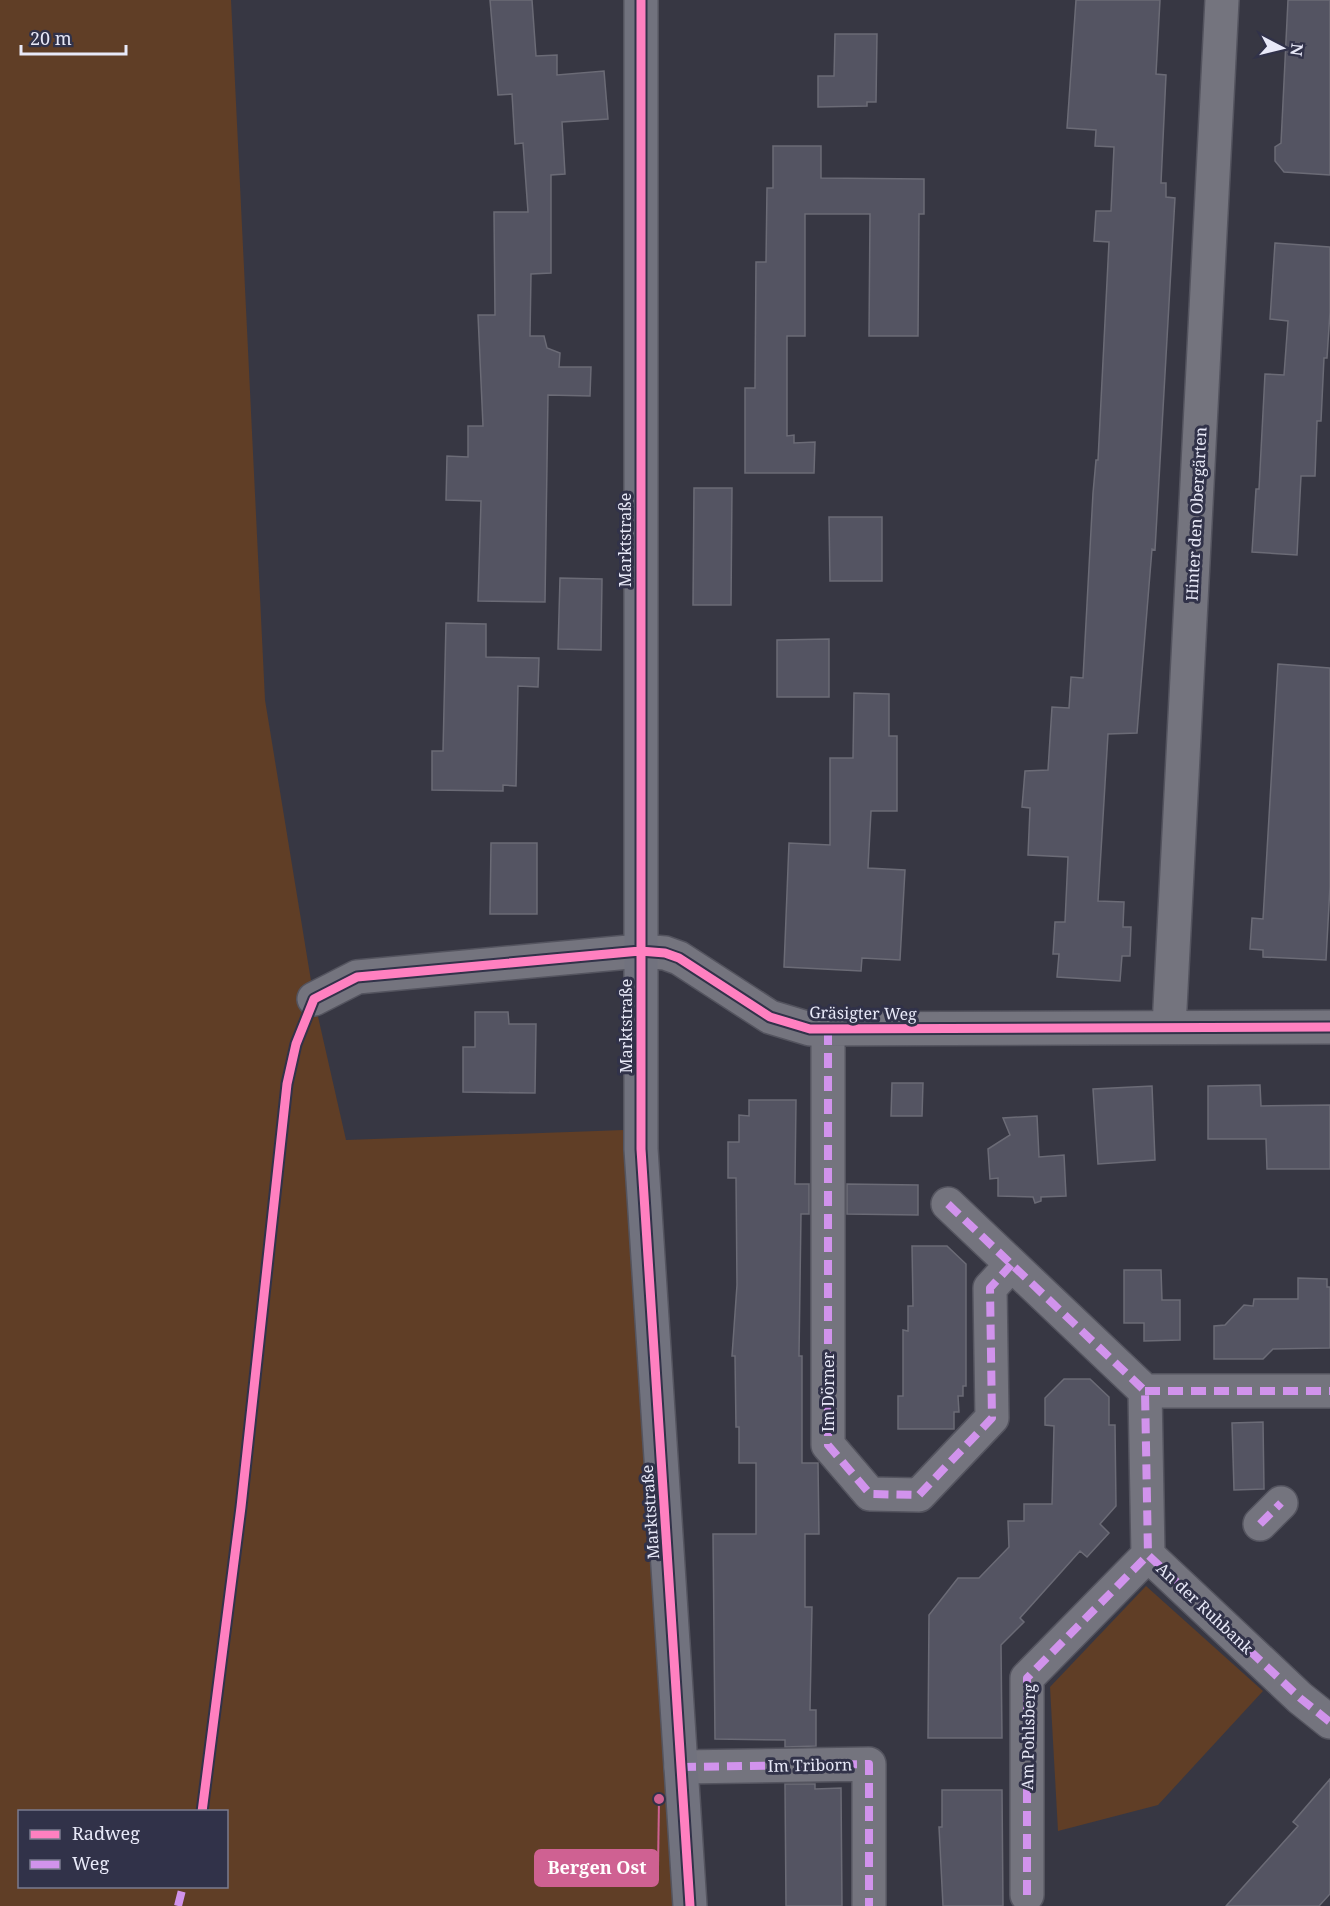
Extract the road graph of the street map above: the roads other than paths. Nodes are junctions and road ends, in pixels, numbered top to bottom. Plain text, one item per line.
1 (641, 0) edge
2 (1222, 0) edge
3 (640, 951) junction
4 (314, 999) dead end
5 (1169, 1027) junction
6 (1330, 1027) edge
7 (828, 1030) junction
8 (948, 1204) dead end
9 (1011, 1265) junction
10 (1145, 1391) junction
11 (1330, 1391) edge
12 (1148, 1555) junction
13 (1330, 1722) edge
14 (681, 1767) junction
15 (1027, 1895) dead end
16 (690, 1906) edge
17 (869, 1906) edge

1 - 3 street, Marktstraße
2 - 5 street, Hinter den Obergärten
3 - 4 street, Gräsigter Weg
3 - 7 street, Gräsigter Weg
3 - 14 street, Marktstraße
5 - 6 street, Gräsigter Weg
5 - 7 street, Gräsigter Weg
7 - 9 street, Im Dörner
8 - 9 street
9 - 10 street
10 - 11 street
10 - 12 street, An der Ruhbank
12 - 13 street, An der Ruhbank
12 - 15 street, Am Pohlsberg
14 - 16 street, Marktstraße
14 - 17 street, Im Triborn

